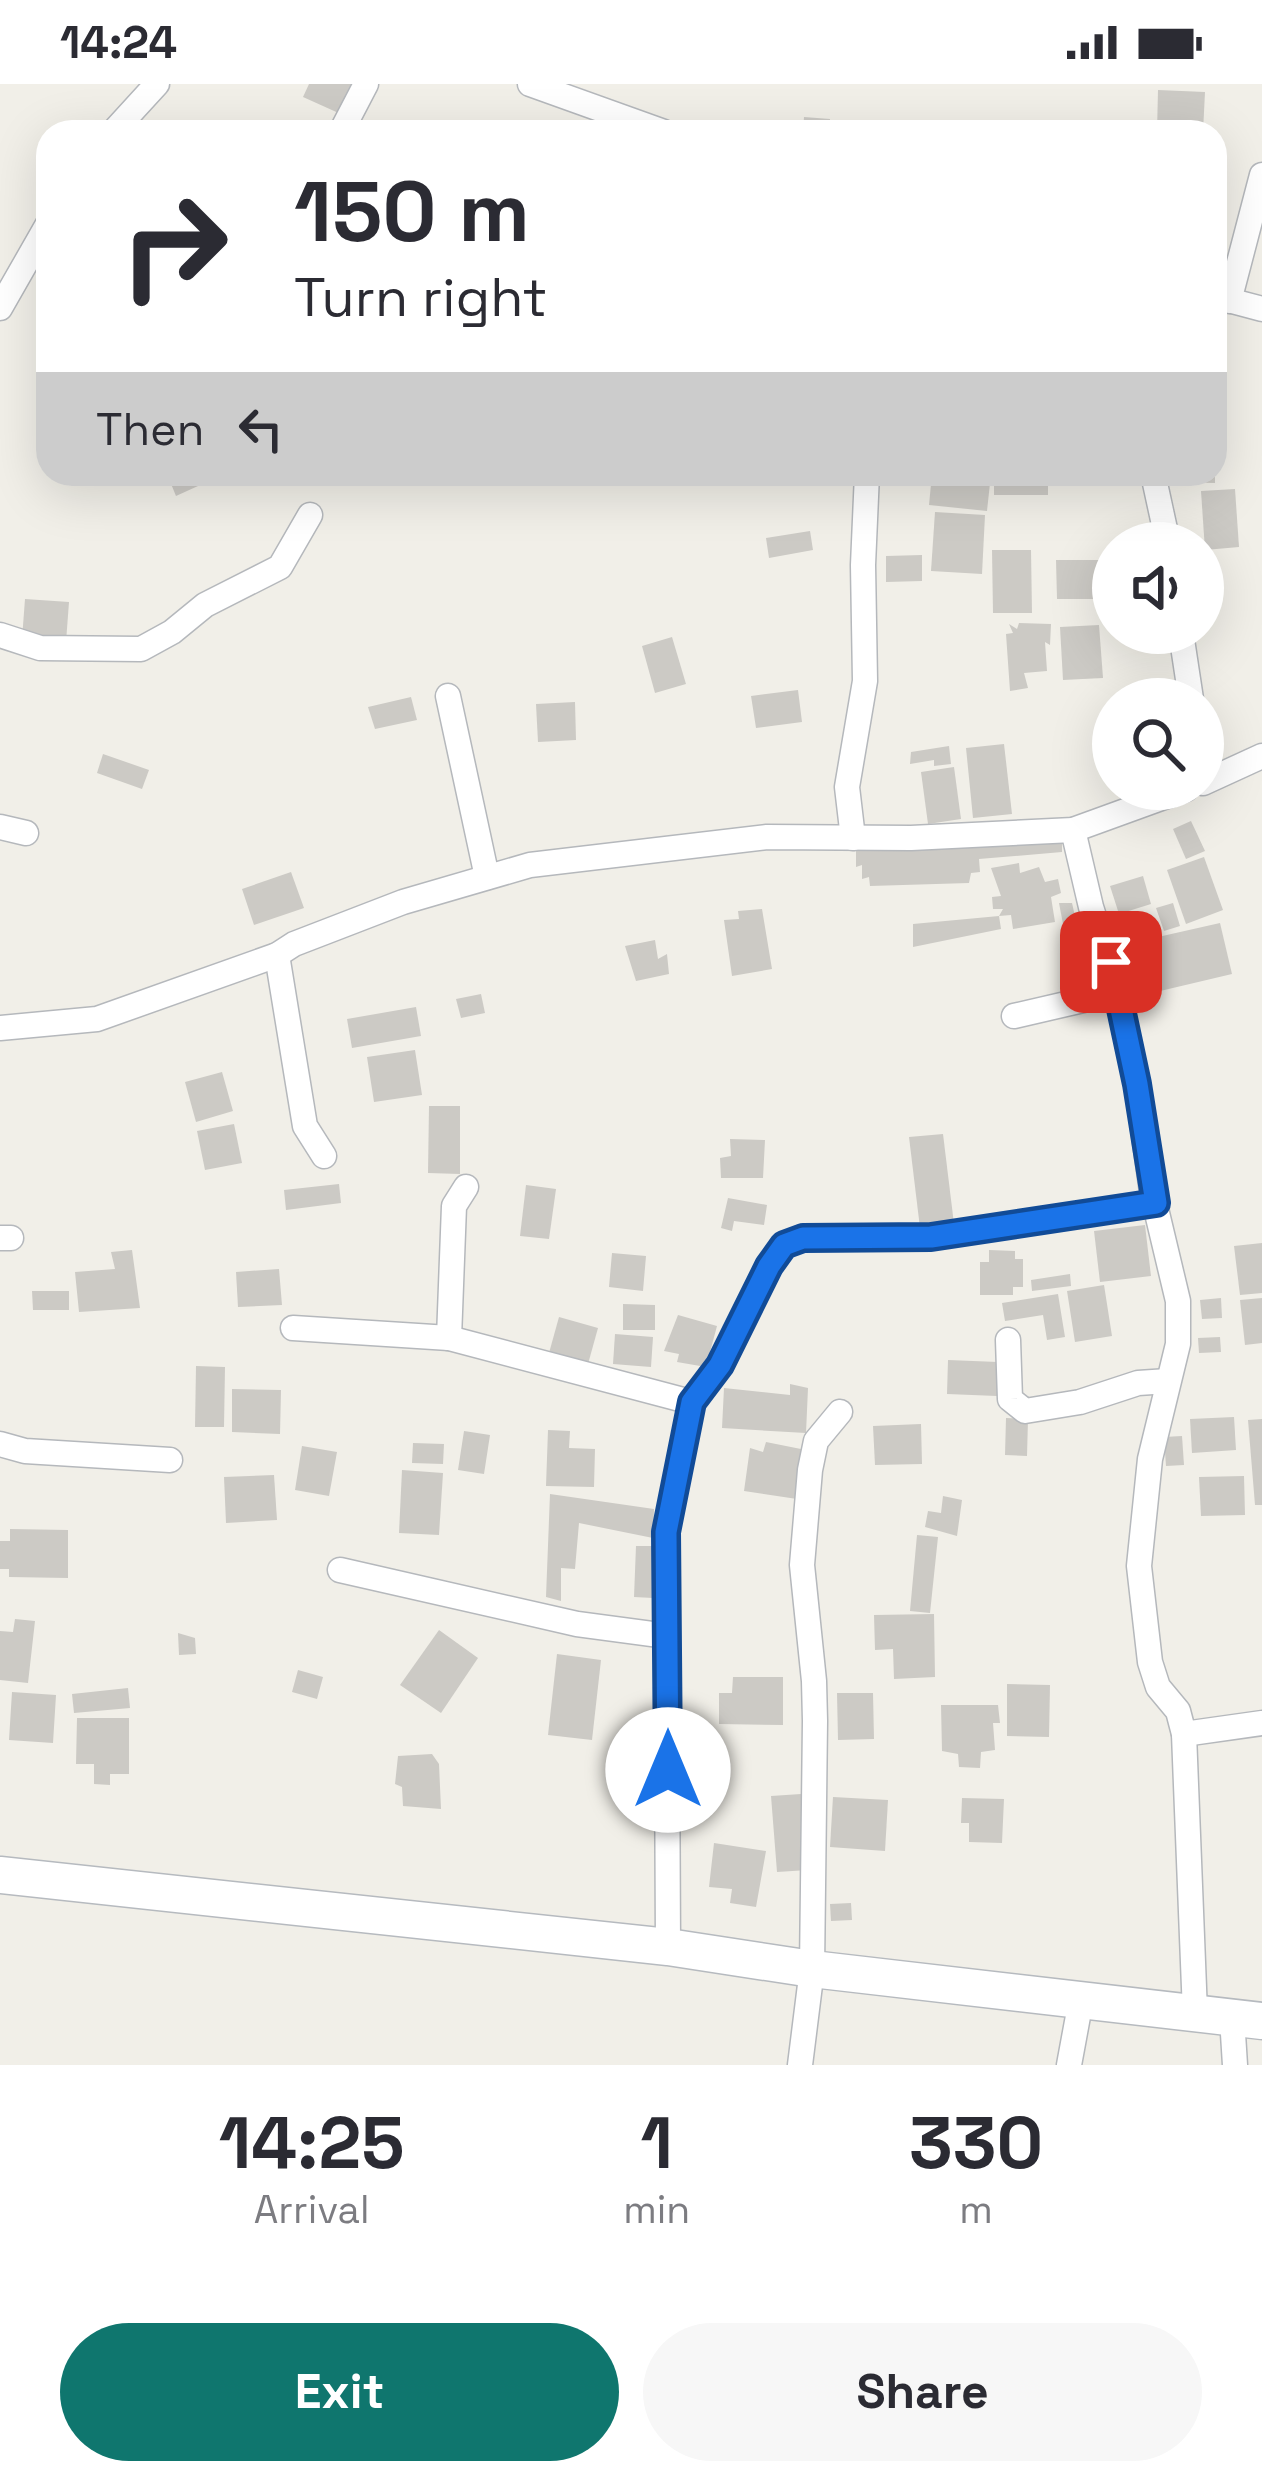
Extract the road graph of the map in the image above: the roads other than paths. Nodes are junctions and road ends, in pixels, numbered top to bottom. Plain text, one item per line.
1 (157, 84) edge
2 (366, 84) edge
3 (530, 84) edge
4 (124, 120) edge
5 (346, 120) edge
6 (630, 120) edge
7 (1262, 176) edge
8 (36, 244) edge
9 (1227, 283) edge
10 (1227, 299) edge
11 (0, 306) edge
12 (1262, 309) edge
13 (866, 486) edge
14 (1156, 486) edge
15 (310, 515) dead end
16 (1163, 522) edge
17 (0, 635) edge
18 (448, 696) dead end
19 (1262, 756) edge
20 (1224, 773) edge
21 (1128, 810) edge
22 (0, 827) edge
23 (1073, 830) junction
24 (26, 833) dead end
25 (853, 838) junction
26 (487, 877) junction
27 (277, 956) junction
28 (1118, 992) junction
29 (1014, 1016) dead end
30 (0, 1028) edge
31 (324, 1156) dead end
32 (466, 1187) dead end
33 (1156, 1203) junction
34 (293, 1328) dead end
35 (449, 1339) junction
36 (1008, 1340) dead end
37 (1168, 1381) junction
38 (692, 1402) junction
39 (840, 1412) dead end
40 (0, 1444) edge
41 (170, 1460) dead end
42 (340, 1570) dead end
43 (667, 1636) junction
44 (1262, 1723) edge
45 (1184, 1734) junction
46 (0, 1875) edge
47 (668, 1947) junction
48 (812, 1969) junction
49 (1081, 2000) junction
50 (1230, 2017) edge
51 (800, 2065) edge
52 (1069, 2065) edge
53 (1235, 2065) edge

1 - 4 street
2 - 5 street
3 - 6 street
7 - 9 street
8 - 11 street
10 - 12 street
13 - 25 street
14 - 16 street
15 - 17 street
18 - 26 street
19 - 20 street
21 - 23 street
22 - 24 street
23 - 25 street
23 - 28 street
25 - 26 street
26 - 27 street
27 - 30 street
27 - 31 street
28 - 29 street
28 - 33 street
32 - 35 street
33 - 37 street
33 - 38 street
34 - 35 street
35 - 38 street
36 - 37 street
37 - 45 street
38 - 43 street
39 - 48 street
40 - 41 street
42 - 43 street
43 - 47 street
44 - 45 street
45 - 50 street
46 - 47 street
47 - 48 street
48 - 49 street
48 - 51 street
49 - 50 street
49 - 52 street
50 - 53 street

